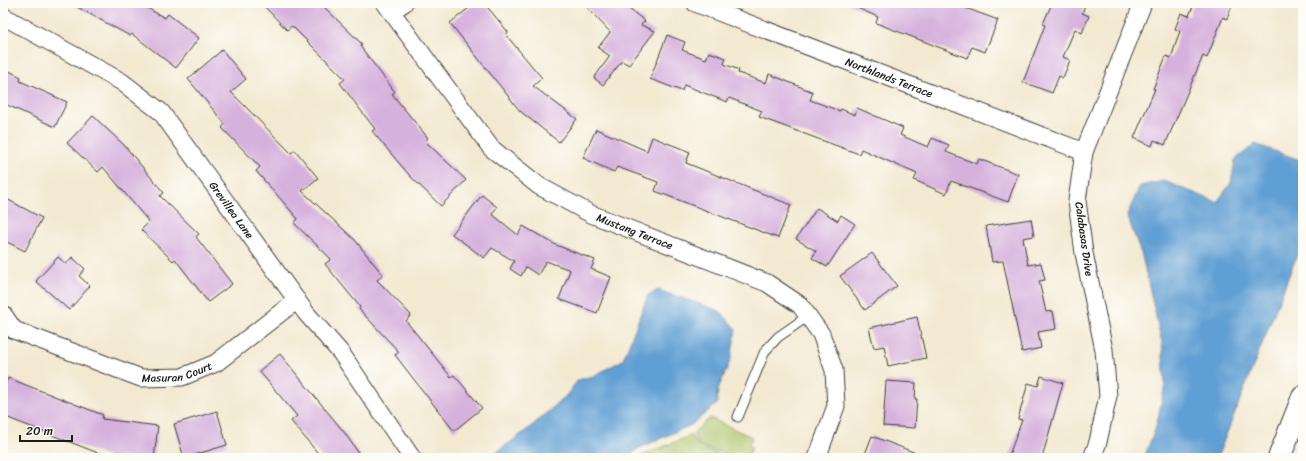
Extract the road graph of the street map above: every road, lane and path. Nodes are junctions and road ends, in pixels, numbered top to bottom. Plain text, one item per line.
1 (695, 3) edge
2 (1143, 3) edge
3 (393, 6) edge
4 (3, 16) edge
5 (1084, 152) junction
6 (297, 300) junction
7 (3, 314) edge
8 (808, 316) junction
9 (1303, 397) edge
10 (738, 416) dead end
11 (412, 458) edge
12 (817, 458) edge
13 (1092, 458) edge
14 (1279, 458) edge

1 - 5 street, Northlands Terrace
2 - 5 street, Calabasas Drive
3 - 8 street, Mustang Terrace
4 - 6 street, Grevillea Lane
5 - 13 street, Calabasas Drive
6 - 7 street, Masuran Court
6 - 11 street, Grevillea Lane
8 - 10 lane
8 - 12 street, Mustang Terrace
9 - 14 street

